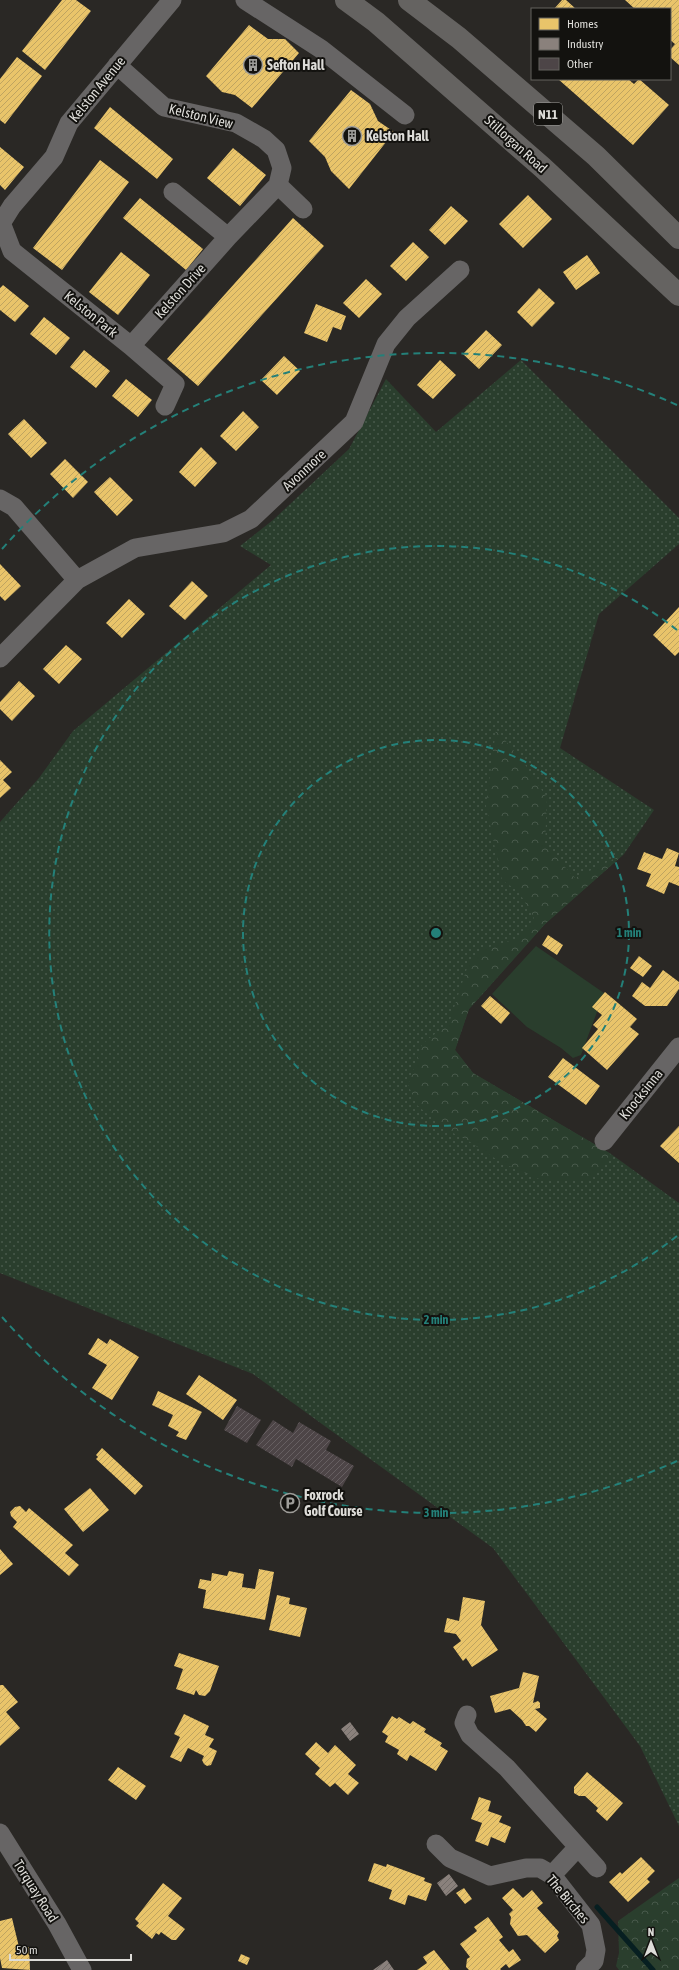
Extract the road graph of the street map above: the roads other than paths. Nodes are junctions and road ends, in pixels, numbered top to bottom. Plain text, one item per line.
1 (172, 0) edge
2 (245, 0) edge
3 (346, 0) edge
4 (409, 0) edge
5 (117, 65) junction
6 (405, 116) dead end
7 (278, 185) junction
8 (173, 192) dead end
9 (304, 209) dead end
10 (1, 221) edge
11 (228, 237) junction
12 (679, 238) edge
13 (460, 270) dead end
14 (679, 295) edge
15 (131, 346) junction
16 (165, 406) dead end
17 (0, 499) edge
18 (77, 580) junction
19 (0, 658) edge
20 (679, 1047) edge
21 (604, 1141) dead end
22 (467, 1715) dead end
23 (0, 1834) edge
24 (436, 1844) dead end
25 (578, 1847) junction
26 (597, 1868) dead end
27 (552, 1875) junction
28 (82, 1970) edge
29 (585, 1970) edge

1 - 5 street, Kelston Avenue
2 - 6 street
3 - 14 highway, Stillorgan Road
4 - 12 highway, N11
5 - 7 street, Kelston View
5 - 10 street, Kelston Avenue
7 - 9 street
7 - 11 street, Kelston Drive
8 - 11 street
10 - 15 street, Kelston Park
11 - 15 street, Kelston Drive
13 - 18 street, Avonmore
15 - 16 street, Kelston Park
17 - 18 street
18 - 19 street, Avonmore
20 - 21 street, Knocksinna
22 - 25 street
23 - 28 street, Torquay Road
24 - 27 street, The Birches
25 - 26 street
25 - 27 street
27 - 29 street, The Birches

